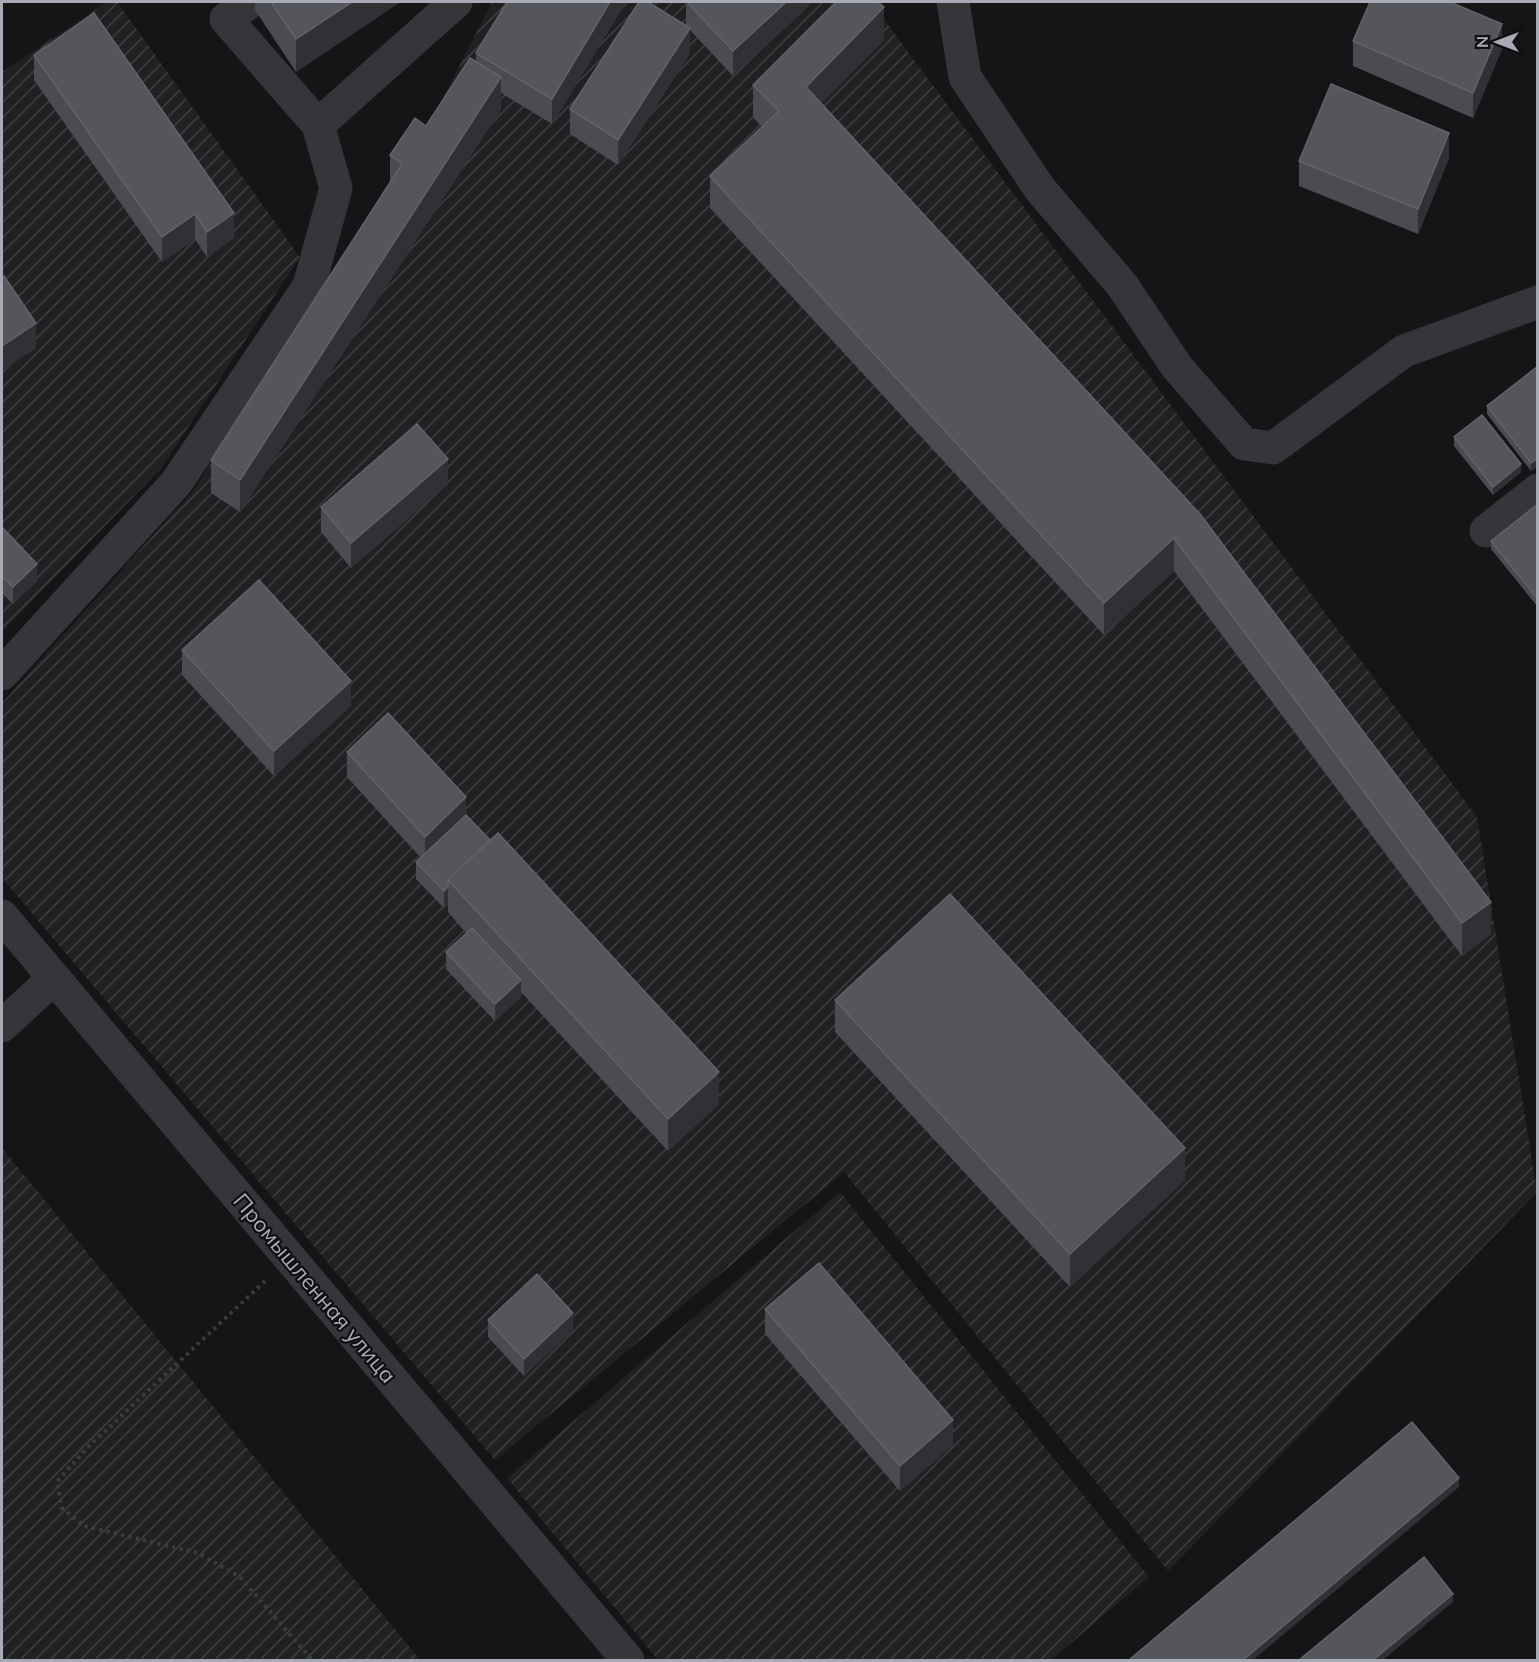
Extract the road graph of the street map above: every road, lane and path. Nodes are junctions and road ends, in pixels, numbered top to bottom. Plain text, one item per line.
1 (250, 2) edge
2 (456, 2) edge
3 (953, 2) edge
4 (318, 125) junction
5 (1538, 302) edge
6 (1538, 490) edge
7 (1486, 531) dead end
8 (2, 674) edge
9 (2, 916) edge
10 (54, 978) junction
11 (2, 1026) edge
12 (289, 1258) junction
13 (312, 1660) edge
14 (628, 1660) edge

1 - 4 street
2 - 4 street
3 - 5 street
4 - 8 street
6 - 7 street
9 - 10 street, Промышленная улица
10 - 11 street
10 - 12 street, Промышленная улица
12 - 13 path
12 - 14 street, Промышленная улица

